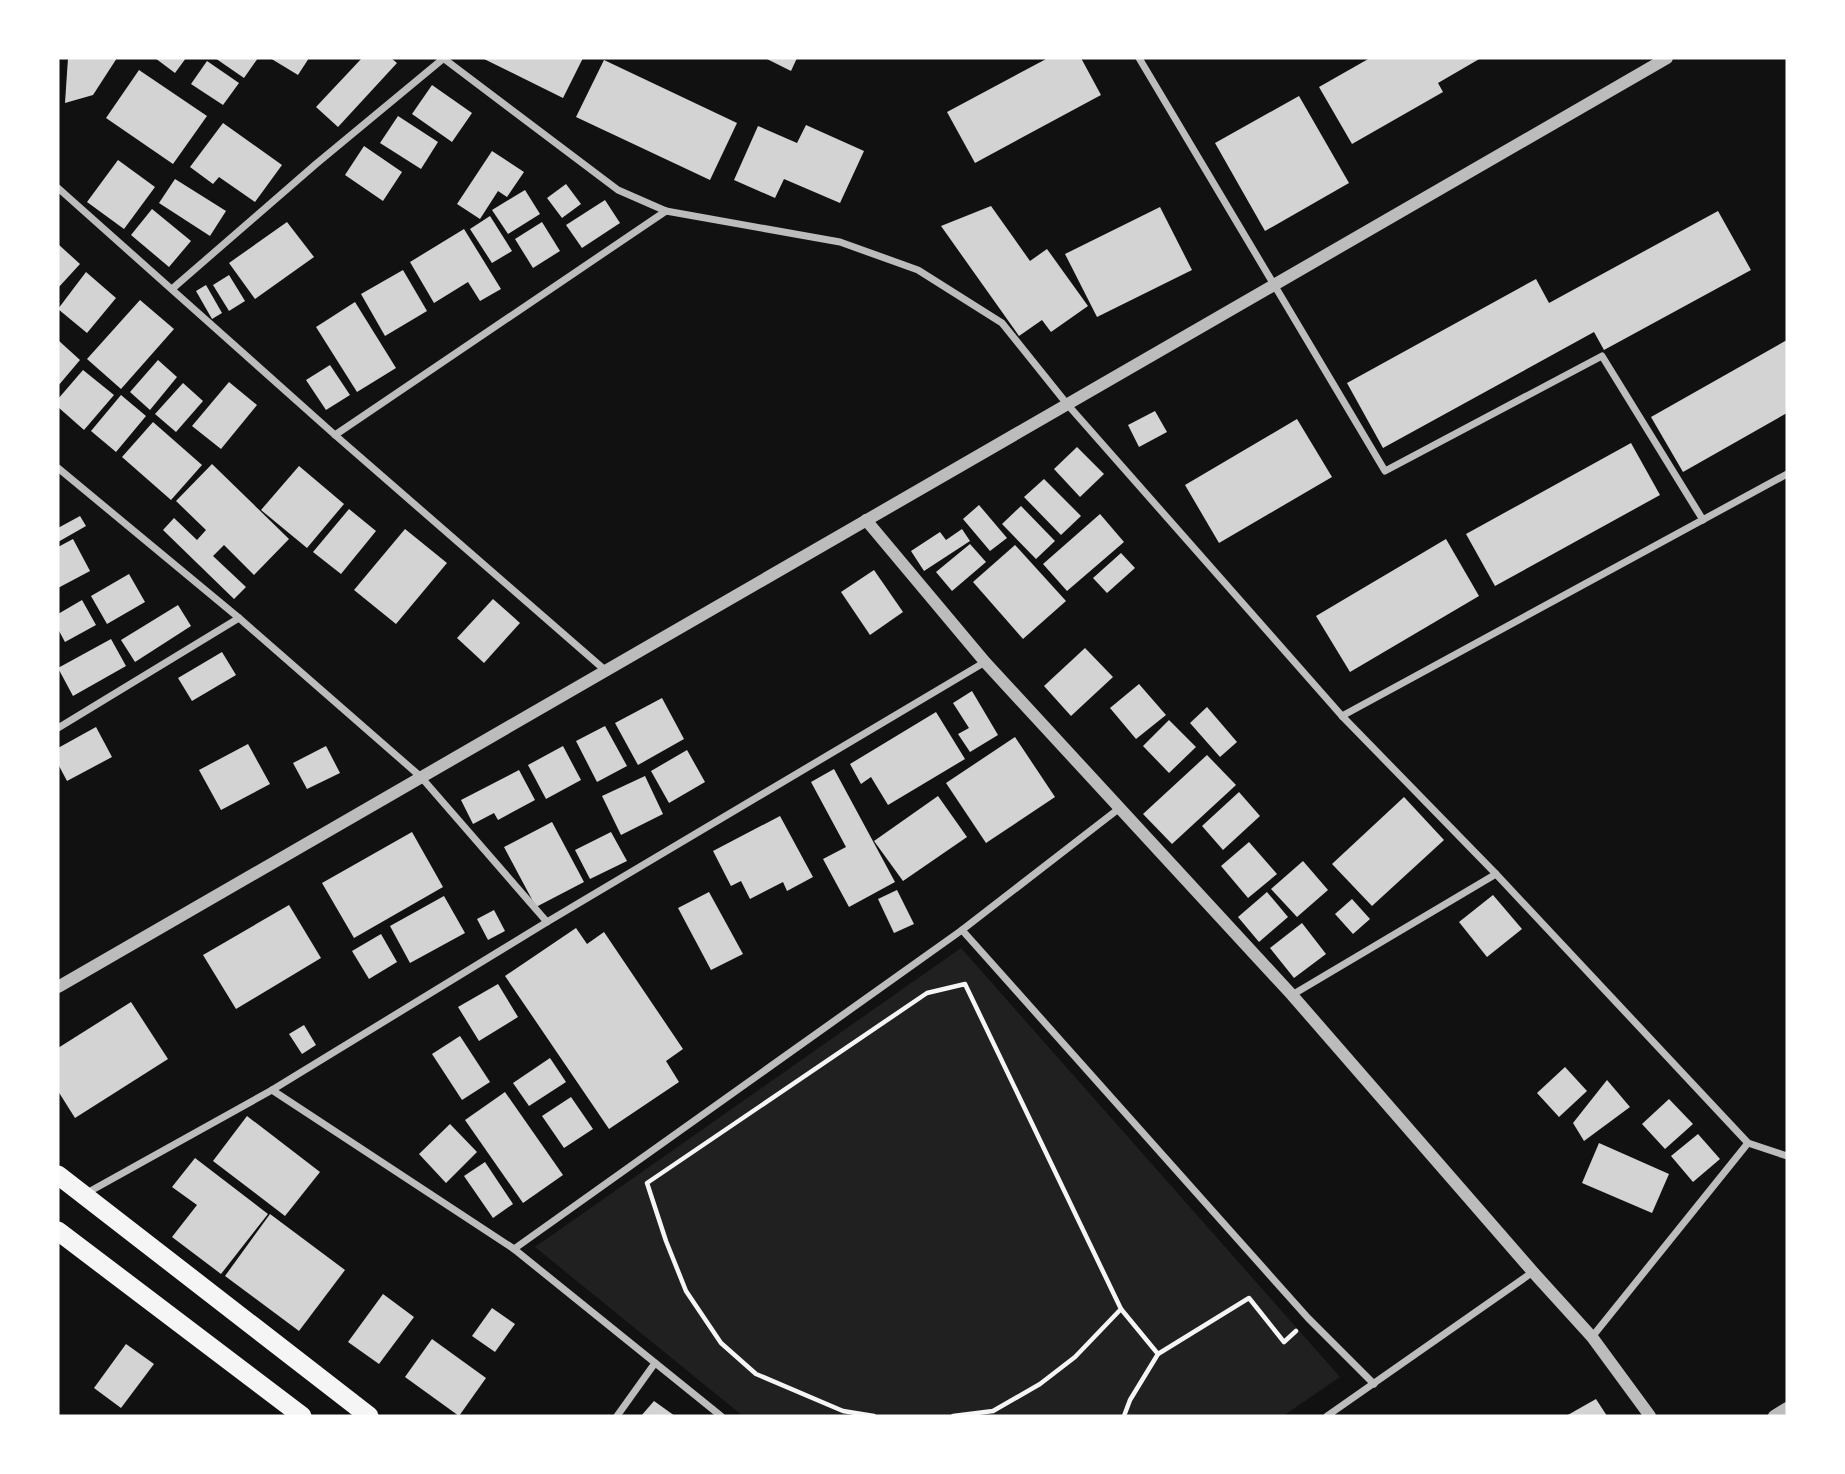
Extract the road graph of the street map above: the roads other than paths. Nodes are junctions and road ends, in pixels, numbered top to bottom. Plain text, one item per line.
1 (444, 58) edge
2 (1139, 58) edge
3 (1667, 58) edge
4 (58, 188) edge
5 (666, 211) junction
6 (1275, 284) junction
7 (172, 289) junction
8 (1067, 404) junction
9 (335, 435) junction
10 (58, 468) edge
11 (1787, 474) edge
12 (66, 475) junction
13 (58, 480) edge
14 (866, 520) junction
15 (1703, 520) junction
16 (239, 618) junction
17 (985, 662) junction
18 (606, 671) junction
19 (1342, 716) junction
20 (58, 728) edge
21 (421, 778) junction
22 (1121, 807) junction
23 (1496, 874) junction
24 (547, 922) junction
25 (962, 930) junction
26 (58, 987) edge
27 (1292, 995) junction
28 (272, 1090) junction
29 (1748, 1143) junction
30 (1787, 1156) edge
31 (58, 1175) edge
32 (84, 1194) junction
33 (62, 1239) edge
34 (514, 1249) junction
35 (1533, 1272) junction
36 (1592, 1337) junction
37 (655, 1363) junction
38 (1374, 1384) junction
39 (1787, 1408) edge
40 (302, 1416) edge
41 (369, 1416) edge
42 (617, 1416) edge
43 (721, 1416) edge
44 (1327, 1416) edge
45 (1650, 1416) edge
46 (1774, 1416) edge

1 - 5 street
1 - 7 street
2 - 6 street
3 - 6 street
4 - 7 street
5 - 8 street
5 - 9 street
6 - 8 street
6 - 15 street
7 - 9 street
8 - 14 street
8 - 19 street
9 - 18 street
10 - 12 street
11 - 15 street
12 - 13 street
12 - 16 street
14 - 17 street
14 - 18 street
15 - 19 street
16 - 20 street
16 - 21 street
17 - 22 street
17 - 24 street
18 - 21 street
19 - 23 street
21 - 24 street
21 - 26 street
22 - 25 street
22 - 27 street
23 - 27 street
23 - 29 street
24 - 28 street
25 - 34 street
25 - 38 street
27 - 35 street
28 - 32 street
28 - 34 street
29 - 30 street
29 - 36 street
31 - 32 highway
32 - 41 highway
33 - 40 highway
34 - 37 street
35 - 36 street
35 - 38 street
36 - 45 street
37 - 42 street
37 - 43 street
38 - 44 street
39 - 46 street

